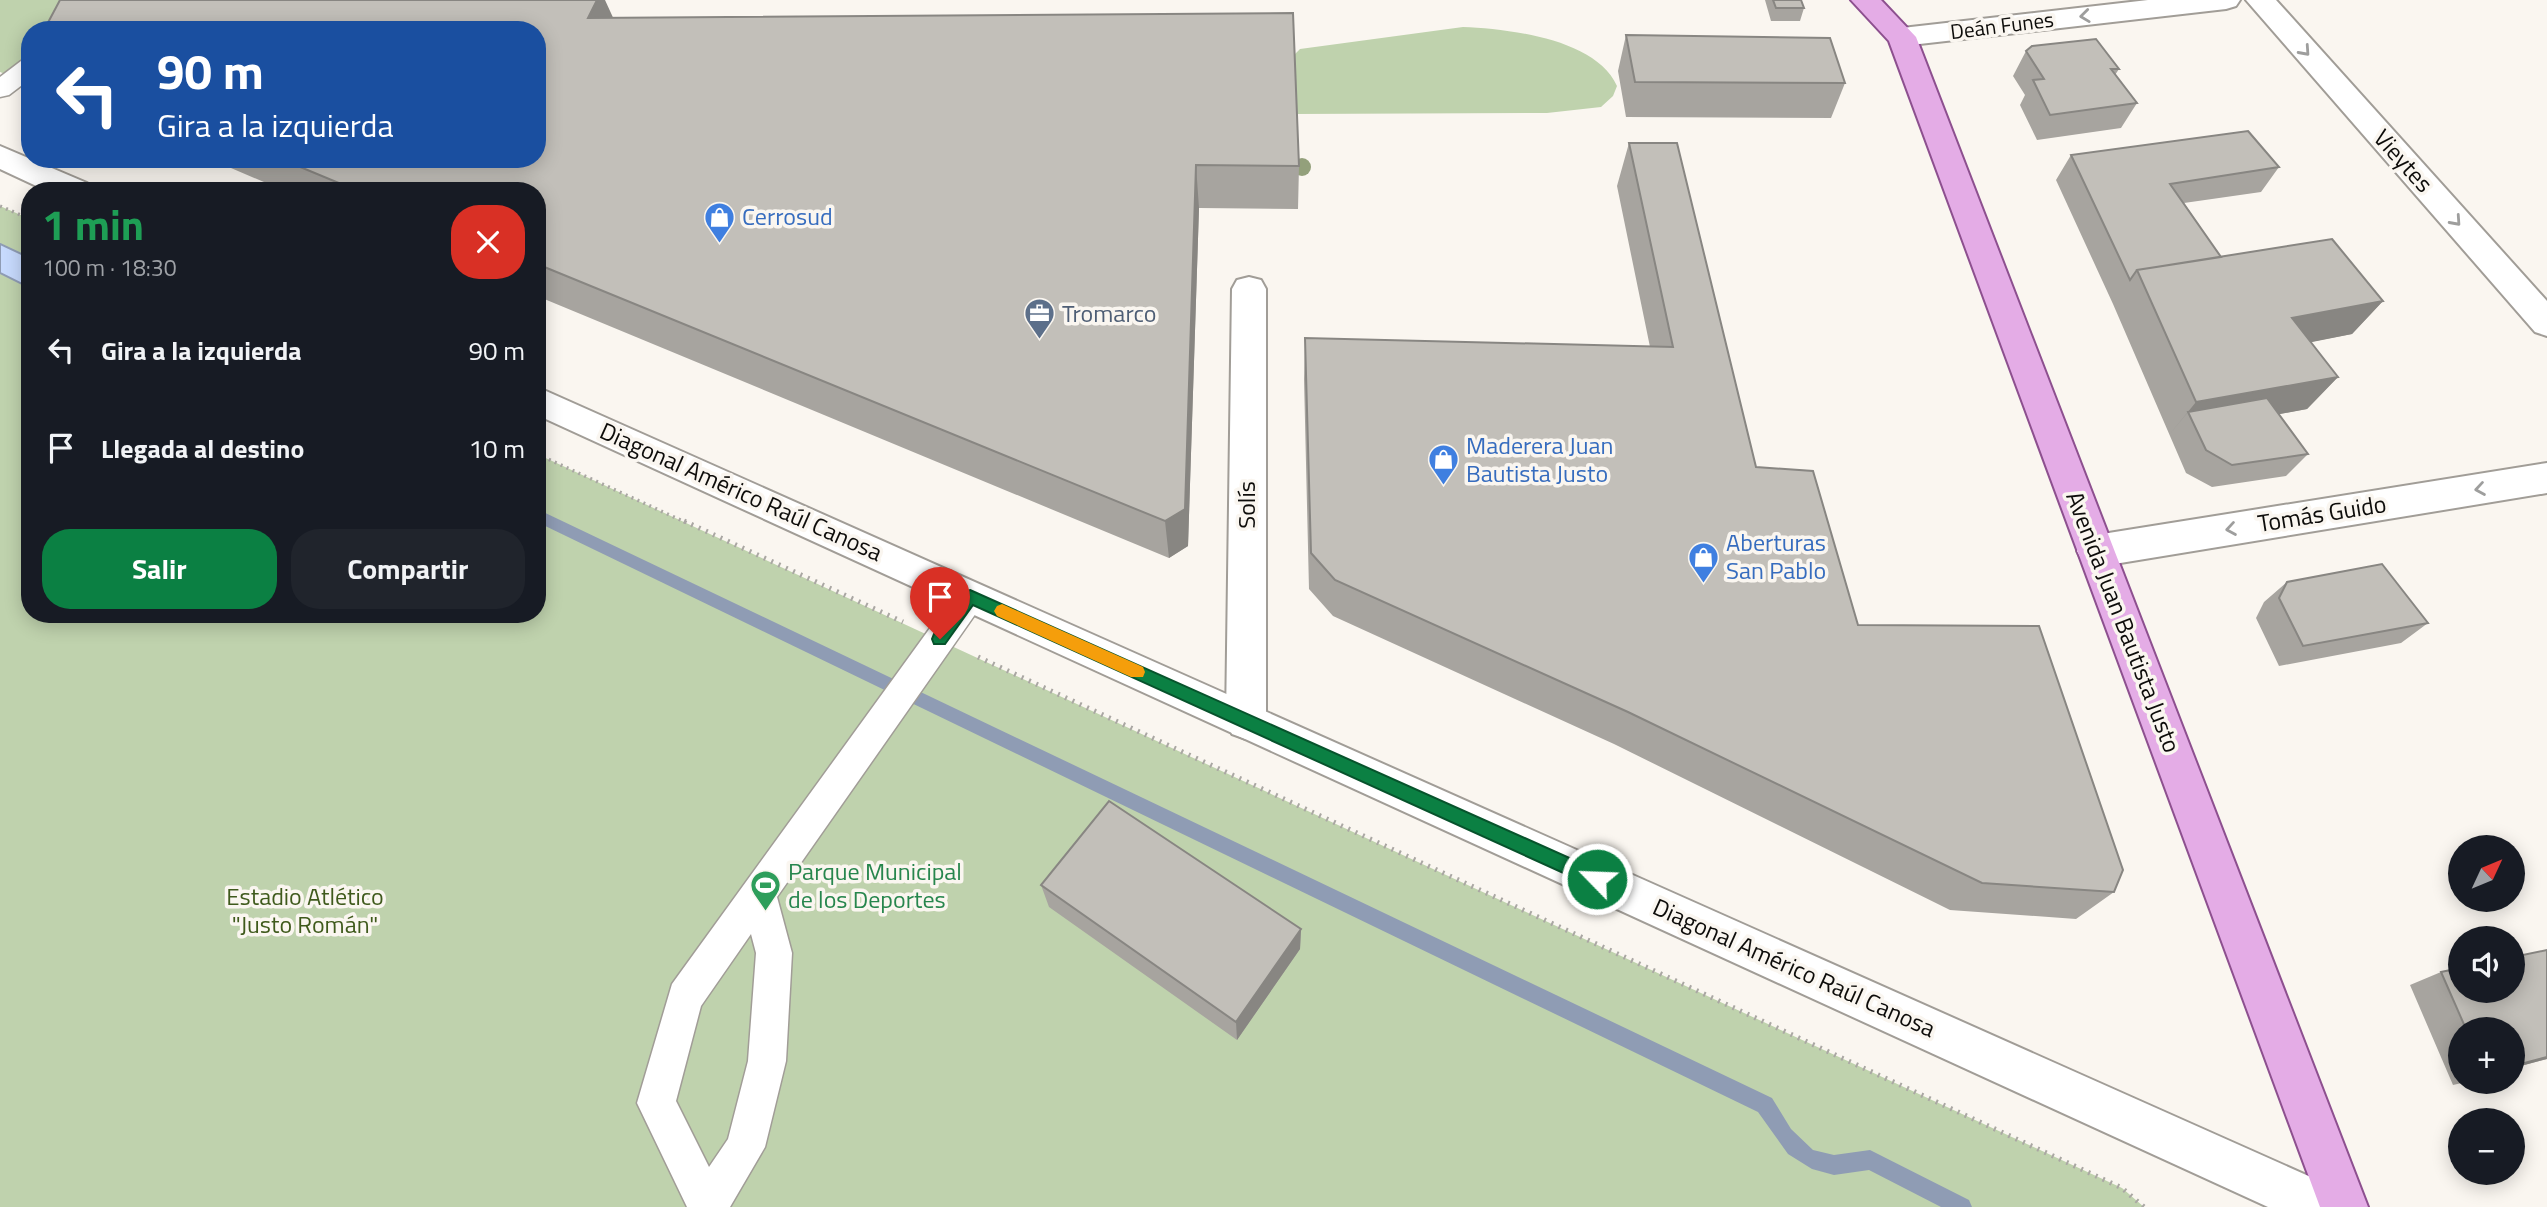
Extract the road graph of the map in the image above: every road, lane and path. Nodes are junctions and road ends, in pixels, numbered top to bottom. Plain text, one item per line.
1 (1865, 0) edge
2 (1909, 0) edge
3 (2226, 0) edge
4 (2260, 0) edge
5 (1902, 37) junction
6 (21, 74) edge
7 (0, 89) edge
8 (0, 156) edge
9 (21, 166) edge
10 (26, 168) edge
11 (56, 182) edge
12 (0, 206) edge
13 (21, 215) edge
14 (1249, 289) dead end
15 (2547, 323) edge
16 (546, 404) edge
17 (546, 457) edge
18 (2547, 478) edge
19 (2096, 551) junction
20 (970, 597) junction
21 (940, 639) junction
22 (1246, 721) junction
23 (759, 896) junction
24 (708, 1206) edge
25 (2144, 1207) edge
26 (2323, 1207) edge
27 (2344, 1207) edge

1 - 5 main road
2 - 5 main road
3 -> 5 street, Deán Funes
4 -> 15 street, Vieytes
5 - 19 main road, Avenida Juan Bautista Justo
6 - 7 lane
8 - 9 street
10 - 11 street
12 - 13 path
14 - 22 street, Solís
16 - 20 street, Diagonal Américo Raúl Canosa
17 - 21 path
18 -> 19 street, Tomás Guido
19 - 27 main road, Avenida Juan Bautista Justo
20 - 21 lane
20 - 22 street, Diagonal Américo Raúl Canosa
21 - 23 lane
21 - 25 path
22 - 26 street, Diagonal Américo Raúl Canosa
23 - 24 lane
23 - 24 lane

